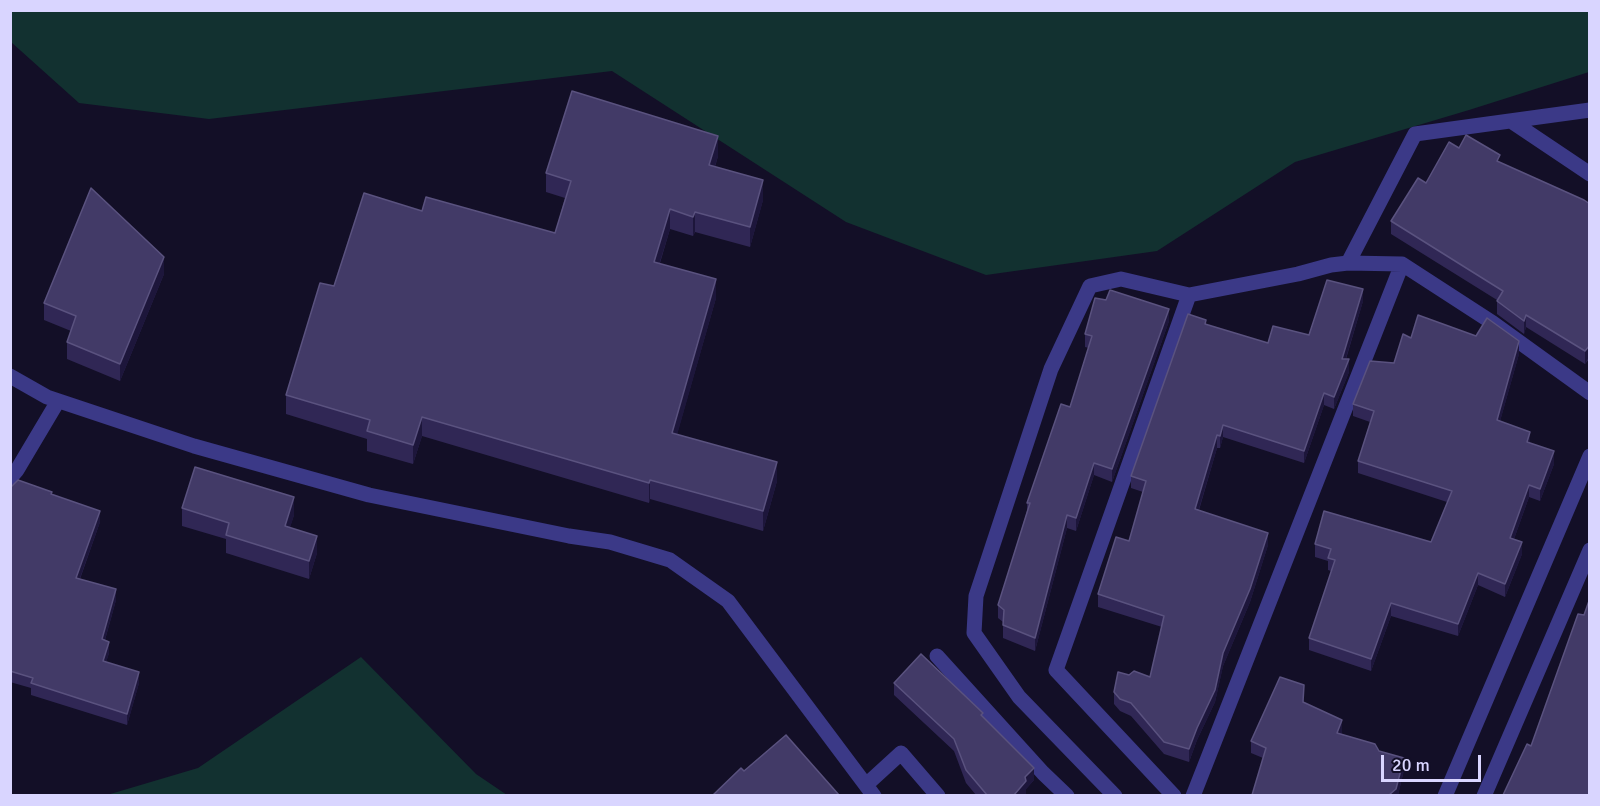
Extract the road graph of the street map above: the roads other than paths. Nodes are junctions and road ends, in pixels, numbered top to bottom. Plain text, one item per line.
1 (1590, 110) edge
2 (1511, 121) junction
3 (1590, 174) edge
4 (1348, 263) junction
5 (1402, 264) junction
6 (1189, 295) junction
7 (10, 376) edge
8 (1590, 393) edge
9 (58, 401) junction
10 (1590, 456) edge
11 (10, 478) edge
12 (1590, 550) edge
13 (937, 656) dead end
14 (869, 790) edge
15 (938, 795) edge
16 (1067, 795) edge
17 (1115, 795) edge
18 (1174, 795) edge
19 (1193, 795) edge
20 (1445, 795) edge
21 (1484, 795) edge

1 - 2 street
2 - 3 street
2 - 4 street
4 - 5 street
4 - 6 street
5 - 8 street
5 - 19 street
6 - 17 street
6 - 18 street
7 - 9 street
9 - 11 street
9 - 14 street
10 - 20 street
12 - 21 street
13 - 16 street
14 - 15 street

